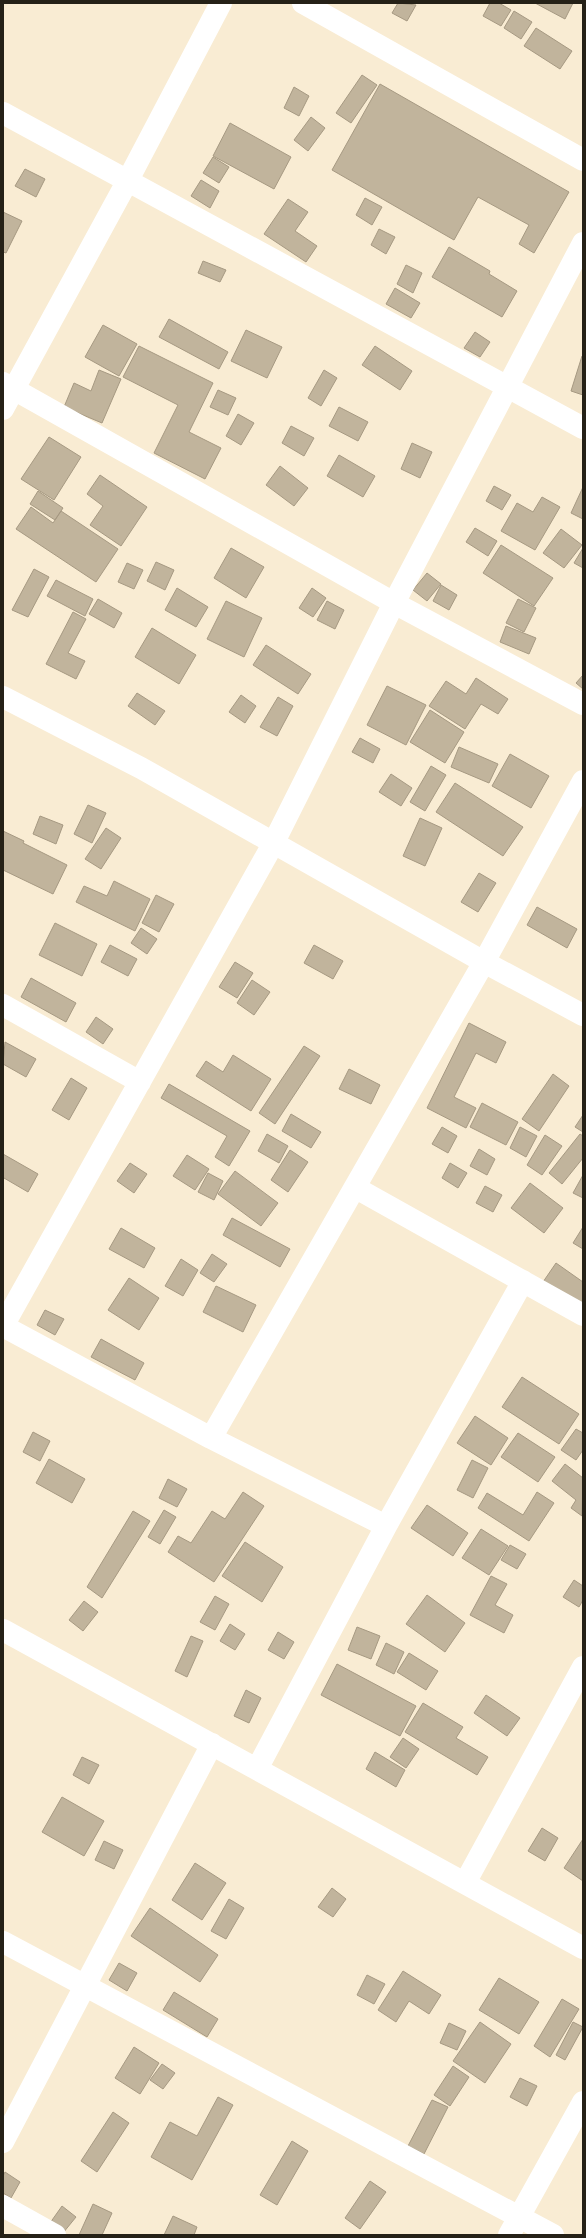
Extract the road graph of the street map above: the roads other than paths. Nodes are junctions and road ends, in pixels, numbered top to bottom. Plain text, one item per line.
1 (221, 3) edge
2 (303, 3) edge
3 (3, 113) edge
4 (583, 160) edge
5 (128, 180) junction
6 (583, 243) edge
7 (8, 386) edge
8 (507, 386) junction
9 (3, 408) edge
10 (583, 428) edge
11 (394, 603) junction
12 (3, 697) edge
13 (583, 704) edge
14 (583, 781) edge
15 (273, 844) junction
16 (484, 962) junction
17 (3, 1005) edge
18 (583, 1015) edge
19 (140, 1082) junction
20 (356, 1188) junction
21 (523, 1281) junction
22 (583, 1315) edge
23 (3, 1326) edge
24 (211, 1438) junction
25 (386, 1526) junction
26 (3, 1630) edge
27 (583, 1668) edge
28 (576, 1696) edge
29 (212, 1744) junction
30 (257, 1769) junction
31 (466, 1883) junction
32 (3, 1942) edge
33 (583, 1948) edge
34 (85, 1987) junction
35 (583, 2102) edge
36 (3, 2142) edge
37 (3, 2206) edge
38 (519, 2216) junction
39 (55, 2235) edge
40 (509, 2235) edge
41 (553, 2235) edge

1 - 5 street
2 - 4 street
3 - 5 street
5 - 7 street
5 - 8 street
6 - 8 street
7 - 9 street
7 - 11 street
8 - 10 street
8 - 11 street
11 - 13 street
11 - 15 street
12 - 15 street
14 - 16 street
15 - 16 street
15 - 19 street
16 - 18 street
16 - 20 street
17 - 19 street
19 - 23 street
20 - 21 street
20 - 24 street
21 - 22 street
21 - 25 street
23 - 24 street
24 - 25 street
25 - 30 street
26 - 29 street
27 - 28 street
28 - 31 street
29 - 30 street
29 - 34 street
30 - 31 street
31 - 33 street
32 - 34 street
34 - 36 street
34 - 38 street
35 - 38 street
37 - 39 street
38 - 40 street
38 - 41 street

